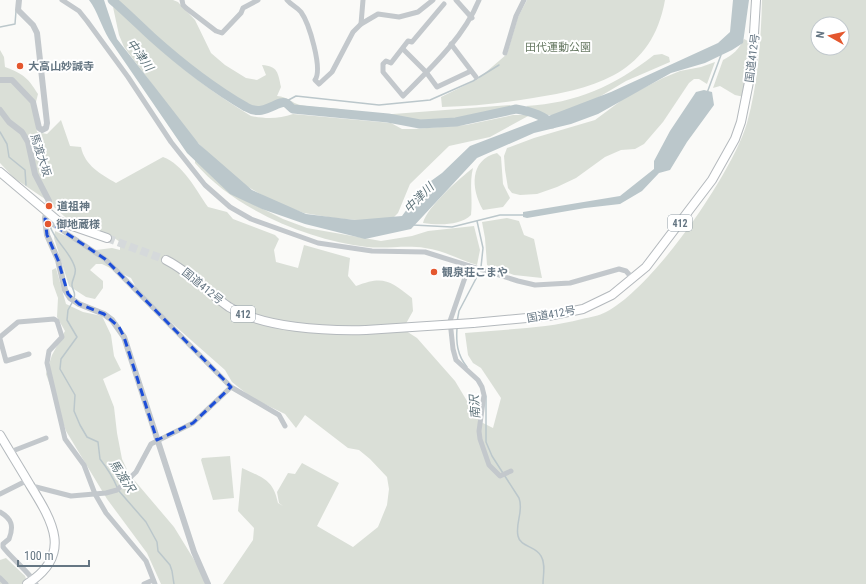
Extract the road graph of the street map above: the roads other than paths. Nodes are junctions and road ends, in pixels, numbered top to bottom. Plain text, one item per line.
1 (19, 0) edge
2 (62, 0) edge
3 (182, 0) edge
4 (258, 0) edge
5 (286, 0) edge
6 (363, 0) edge
7 (433, 0) edge
8 (456, 0) edge
9 (479, 0) edge
10 (524, 0) edge
11 (756, 0) edge
12 (444, 4) dead end
13 (472, 18) junction
14 (361, 24) junction
15 (451, 44) junction
16 (403, 49) junction
17 (505, 53) dead end
18 (471, 70) junction
19 (426, 72) junction
20 (476, 77) dead end
21 (0, 80) edge
22 (0, 110) edge
23 (0, 172) edge
24 (46, 216) junction
25 (107, 238) tunnel mouth
26 (166, 260) tunnel mouth
27 (471, 266) junction
28 (633, 279) junction
29 (0, 338) edge
30 (29, 354) dead end
31 (230, 387) junction
32 (285, 426) dead end
33 (0, 435) edge
34 (46, 438) dead end
35 (157, 440) junction
36 (10, 452) junction
37 (511, 471) dead end
38 (28, 480) junction
39 (33, 489) junction
40 (0, 494) edge
41 (95, 494) junction
42 (0, 512) edge
43 (0, 578) edge
44 (154, 582) edge
45 (31, 583) edge
46 (6, 584) edge
47 (144, 584) edge
48 (208, 584) edge

1 - 21 street, 馬渡大坂
2 - 27 street
3 - 4 street
5 - 14 street
6 - 14 street
7 - 14 street
8 - 13 street
9 - 13 street
10 - 17 street
11 - 28 highway, 国道412号 / 412
12 - 16 street
13 - 15 street
15 - 18 street
15 - 19 street
16 - 19 street
16 - 19 street
18 - 19 street
18 - 20 street
22 - 24 street, 馬渡大坂
23 - 24 highway
24 - 25 highway
24 - 31 street
24 - 35 street, 馬渡大坂
26 - 28 highway, 国道412号 / 412, bridge
27 - 28 street
27 - 37 street
29 - 30 street
29 - 41 street
31 - 32 street
31 - 35 street
33 - 36 highway
34 - 36 street
35 - 41 street
35 - 48 street
36 - 38 highway
38 - 39 highway
38 - 40 street
39 - 41 street
39 - 45 highway
41 - 44 street
42 - 45 street
43 - 46 street
44 - 47 street

